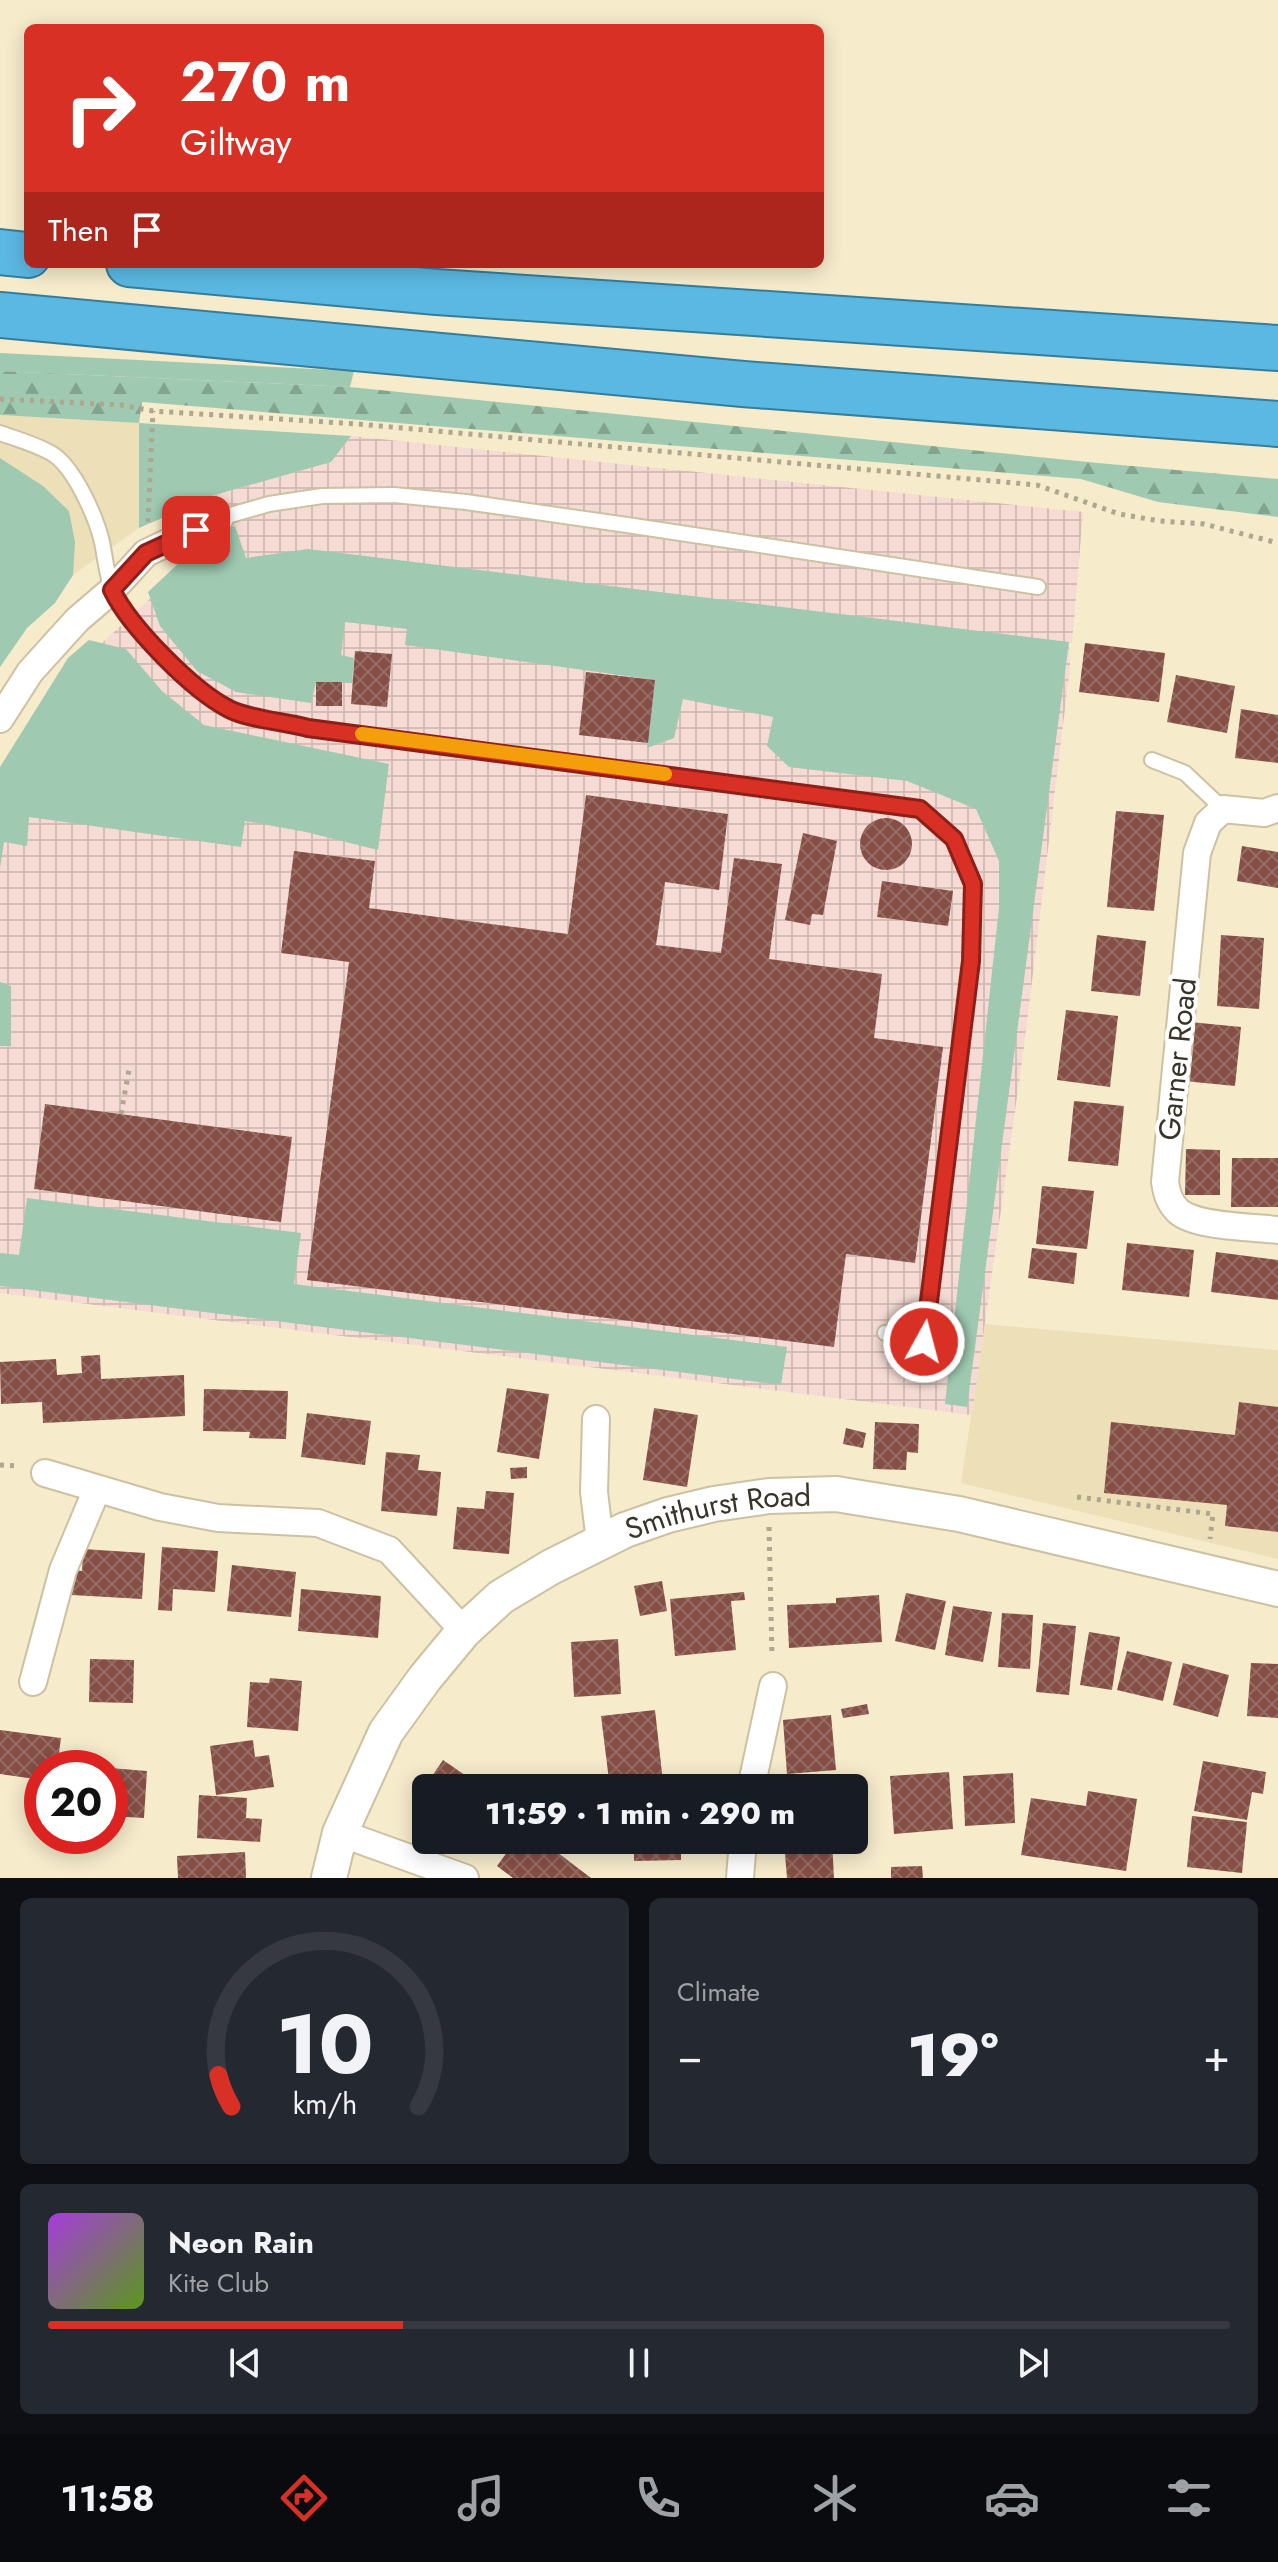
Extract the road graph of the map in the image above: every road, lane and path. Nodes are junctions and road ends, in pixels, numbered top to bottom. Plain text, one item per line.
1 (0, 252) edge
2 (24, 255) edge
3 (173, 268) edge
4 (0, 315) edge
5 (1278, 348) edge
6 (0, 399) edge
7 (153, 411) junction
8 (1278, 424) edge
9 (0, 433) edge
10 (220, 518) joint
11 (1278, 543) edge
12 (146, 553) junction
13 (1038, 587) dead end
14 (112, 590) junction
15 (0, 719) edge
16 (1152, 760) dead end
17 (1278, 808) edge
18 (1223, 809) junction
19 (129, 1070) dead end
20 (121, 1114) dead end
21 (1278, 1230) edge
22 (885, 1333) dead end
23 (596, 1419) dead end
24 (45, 1473) dead end
25 (97, 1489) junction
26 (769, 1496) junction
27 (1077, 1497) dead end
28 (600, 1542) junction
29 (1206, 1572) junction
30 (1278, 1589) edge
31 (464, 1631) junction
32 (33, 1682) dead end
33 (773, 1686) joint
34 (754, 1774) edge
35 (340, 1833) junction
36 (742, 1854) edge
37 (329, 1878) edge
38 (465, 1878) edge
39 (740, 1878) edge

1 - 2 highway
3 - 5 highway
4 - 8 highway
6 - 7 path
7 - 11 path
7 - 12 path
9 - 14 lane
10 - 12 street
10 - 13 lane
12 - 14 street
14 - 15 street
14 - 22 lane
16 - 18 lane
17 - 18 street
18 - 21 street, Garner Road
19 - 20 path
23 - 28 street
24 - 25 street
25 - 31 street
25 - 32 street
26 - 28 street, Smithurst Road
26 - 29 street, Smithurst Road
26 - 33 path
27 - 29 path
28 - 31 street, Smithurst Road
29 - 30 street, Smithurst Road
31 - 35 street, Smithurst Road
33 - 34 street
35 - 37 street, Smithurst Road
35 - 38 street
36 - 39 street

